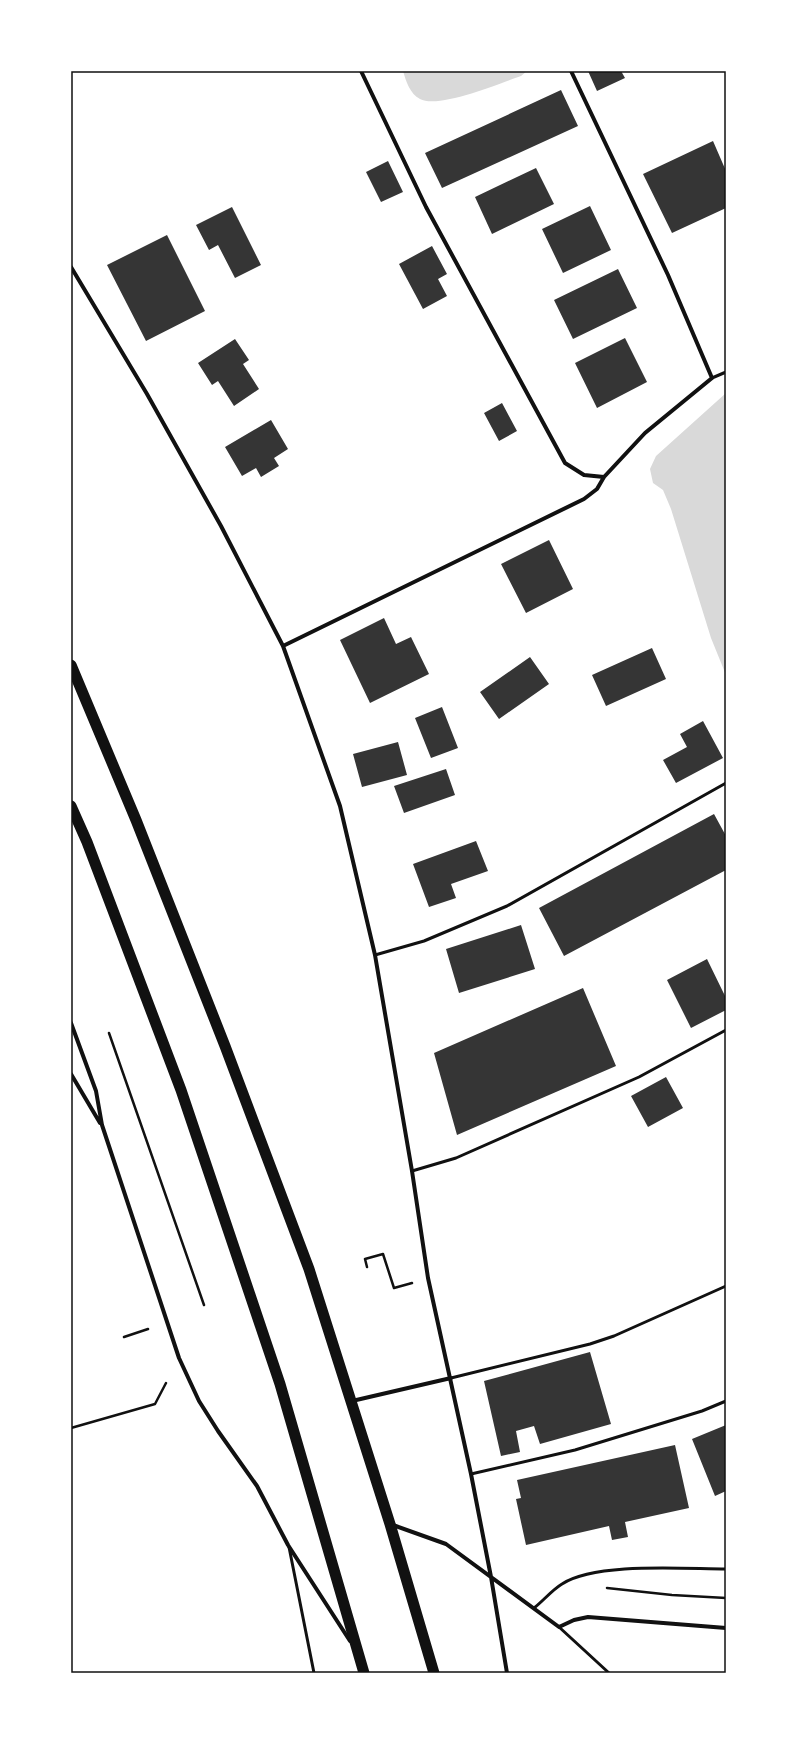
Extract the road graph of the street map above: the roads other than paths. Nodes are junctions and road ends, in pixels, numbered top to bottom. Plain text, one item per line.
1 (361, 71) edge
2 (572, 71) edge
3 (71, 267) edge
4 (726, 372) edge
5 (712, 378) junction
6 (604, 477) junction
7 (284, 646) junction
8 (71, 666) edge
9 (726, 783) edge
10 (71, 806) edge
11 (375, 955) junction
12 (71, 1023) edge
13 (726, 1030) edge
14 (71, 1074) edge
15 (102, 1125) junction
16 (412, 1171) junction
17 (726, 1286) edge
18 (451, 1378) junction
19 (352, 1401) junction
20 (726, 1401) edge
21 (470, 1474) junction
22 (390, 1524) junction
23 (288, 1545) junction
24 (726, 1569) edge
25 (491, 1577) junction
26 (534, 1608) junction
27 (559, 1627) junction
28 (726, 1628) edge
29 (359, 1654) junction
30 (314, 1673) edge
31 (364, 1673) edge
32 (434, 1673) edge
33 (507, 1673) edge
34 (609, 1673) edge

1 - 6 street
2 - 5 street
3 - 7 street
4 - 5 lane
5 - 6 street
6 - 7 street
7 - 11 street
8 - 19 highway
9 - 11 lane
10 - 29 highway
11 - 16 street
12 - 15 street
13 - 16 lane
14 - 15 street
15 - 23 street
16 - 18 street
17 - 18 lane
18 - 19 street
18 - 21 street
19 - 22 highway
20 - 21 lane
21 - 25 street
22 - 25 street
22 - 32 highway
23 - 29 street
23 - 30 lane
24 - 26 lane
25 - 26 street
25 - 33 street
26 - 27 street
27 - 28 street
27 - 34 lane
29 - 31 highway

